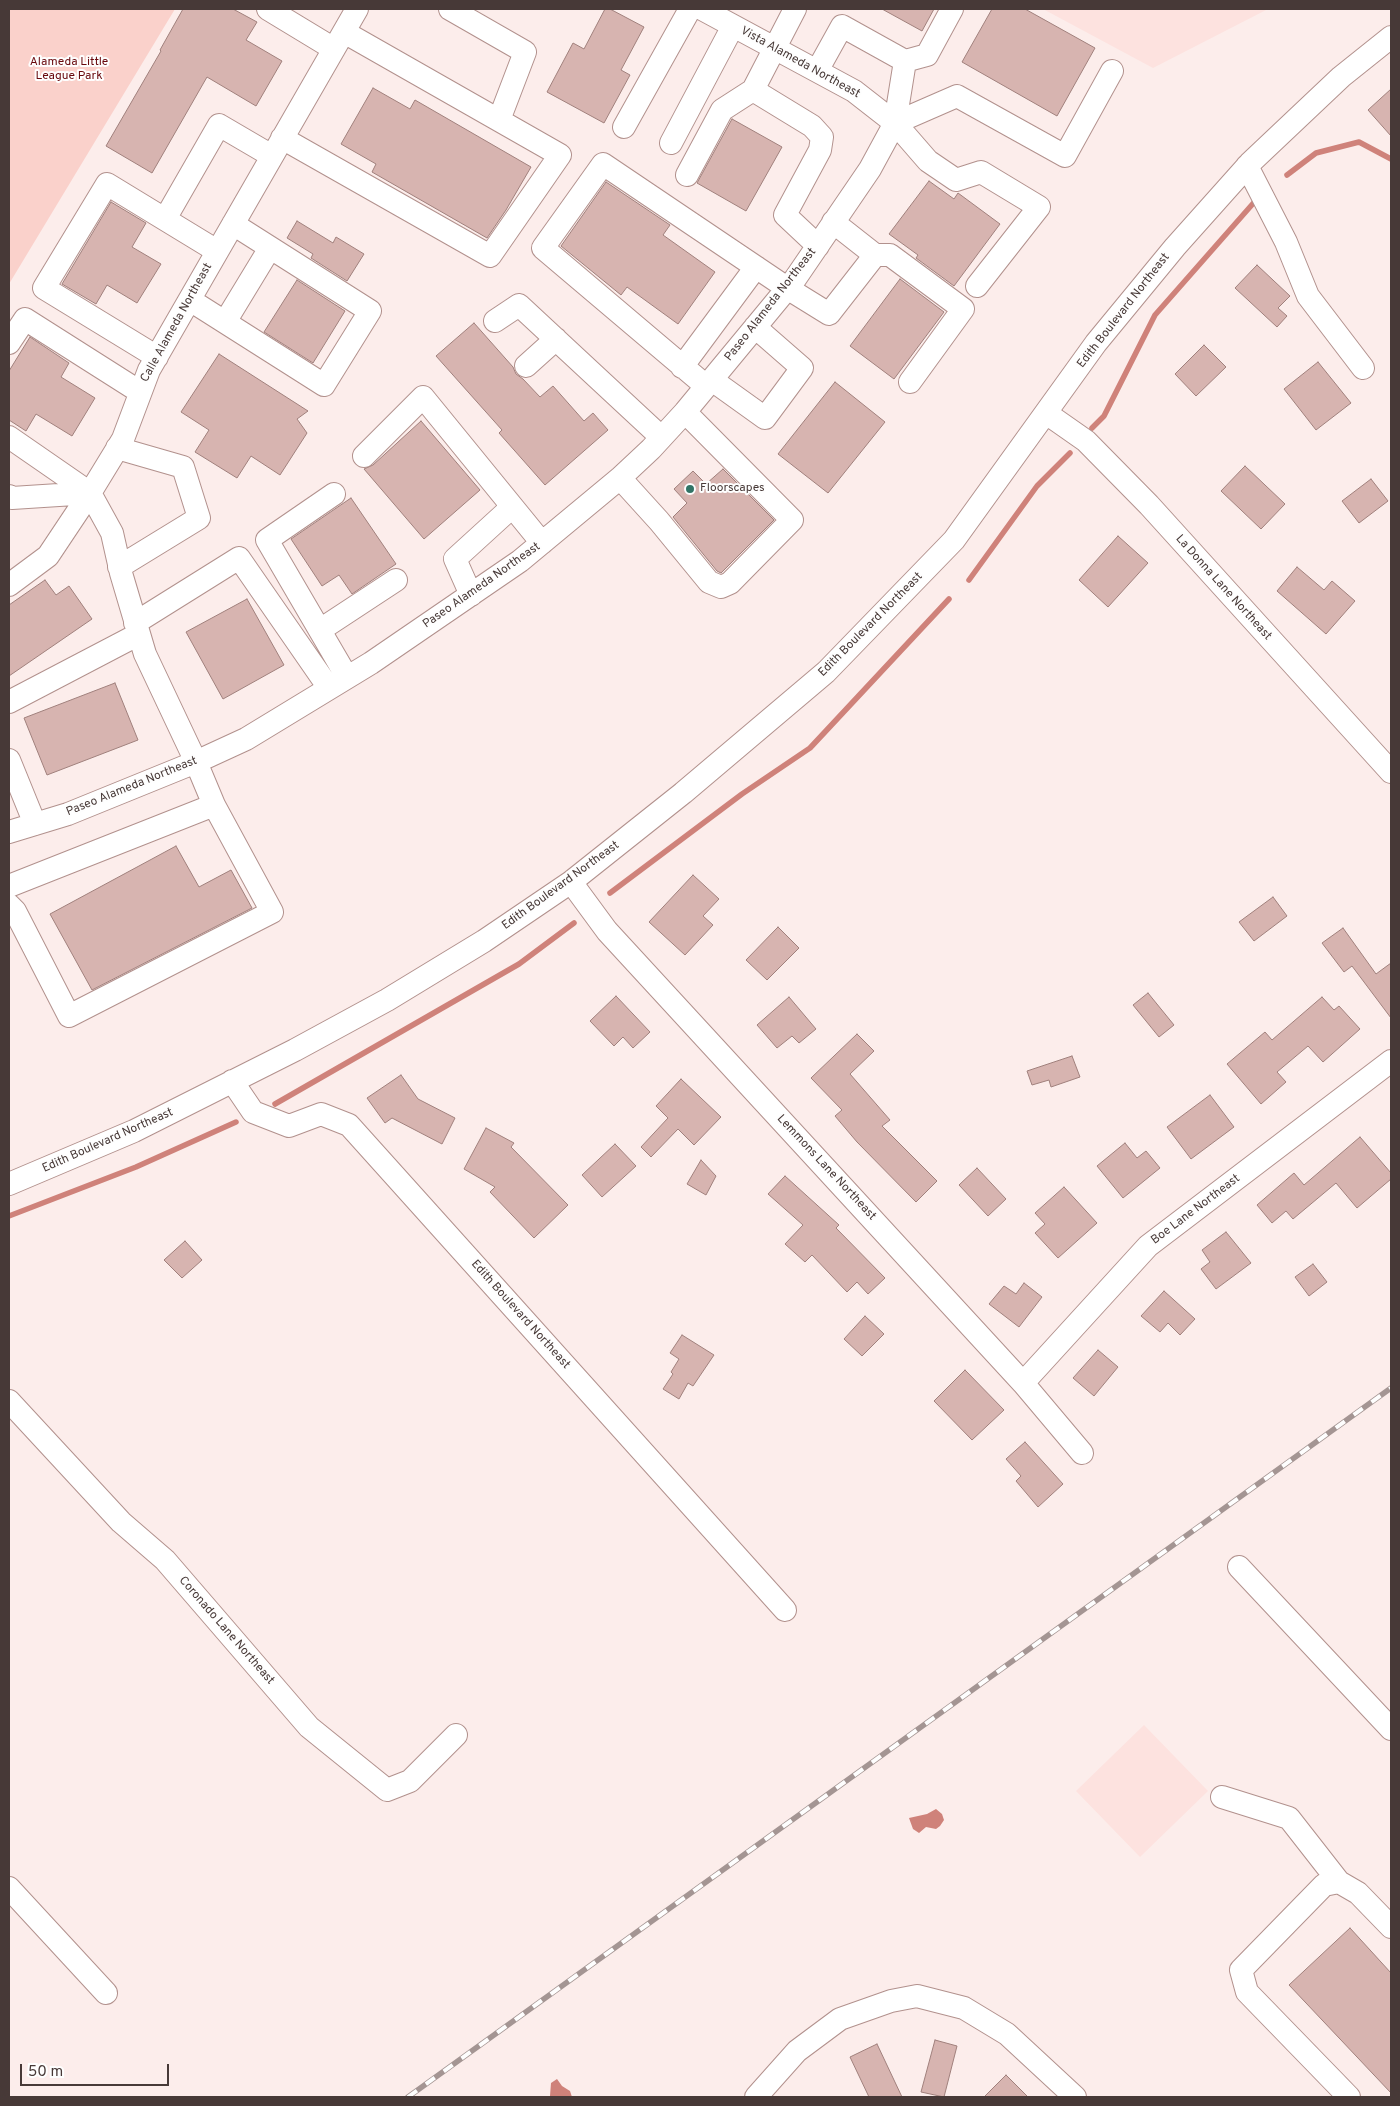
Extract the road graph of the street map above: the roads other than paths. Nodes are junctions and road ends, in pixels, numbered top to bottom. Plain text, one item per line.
1 (268, 9) edge
2 (357, 9) edge
3 (450, 9) edge
4 (690, 9) edge
5 (703, 9) edge
6 (795, 9) edge
7 (952, 9) edge
8 (840, 17) edge
9 (733, 26) junction
10 (1391, 37) edge
11 (339, 40) junction
12 (774, 48) junction
13 (905, 61) junction
14 (817, 71) junction
15 (1112, 71) dead end
16 (753, 90) junction
17 (498, 120) junction
18 (895, 123) junction
19 (624, 126) dead end
20 (671, 143) dead end
21 (277, 147) junction
22 (1247, 166) junction
23 (687, 175) dead end
24 (165, 219) junction
25 (833, 222) junction
26 (233, 224) junction
27 (818, 246) junction
28 (270, 248) junction
29 (218, 251) junction
30 (875, 255) junction
31 (756, 268) junction
32 (977, 286) dead end
33 (787, 288) junction
34 (190, 300) junction
35 (494, 321) dead end
36 (225, 322) junction
37 (755, 327) junction
38 (556, 339) junction
39 (9, 343) edge
40 (157, 356) junction
41 (526, 366) dead end
42 (682, 366) junction
43 (1363, 368) dead end
44 (910, 382) dead end
45 (709, 383) junction
46 (140, 392) junction
47 (685, 412) junction
48 (1046, 413) junction
49 (9, 437) edge
50 (662, 437) junction
51 (117, 448) junction
52 (364, 456) dead end
53 (620, 478) junction
54 (90, 493) junction
55 (334, 494) dead end
56 (9, 496) edge
57 (512, 507) junction
58 (542, 543) junction
59 (120, 567) junction
60 (396, 580) dead end
61 (9, 585) edge
62 (471, 595) junction
63 (137, 628) junction
64 (320, 630) junction
65 (338, 683) junction
66 (9, 702) edge
67 (9, 760) edge
68 (196, 762) junction
69 (1391, 772) edge
70 (214, 805) junction
71 (35, 824) junction
72 (9, 832) edge
73 (571, 882) junction
74 (9, 886) edge
75 (9, 905) edge
76 (1391, 1061) edge
77 (232, 1081) junction
78 (9, 1184) edge
79 (1023, 1383) junction
80 (9, 1401) edge
81 (1082, 1453) dead end
82 (1239, 1566) dead end
83 (785, 1610) dead end
84 (1391, 1729) edge
85 (456, 1735) dead end
86 (1222, 1797) dead end
87 (1339, 1882) junction
88 (9, 1888) edge
89 (1391, 1927) edge
90 (106, 1993) dead end
91 (756, 2097) edge
92 (1075, 2097) edge
93 (1349, 2097) edge

1 - 11 street
2 - 11 street, Calle Alameda Northeast
3 - 17 street
4 - 19 street
5 - 9 street, Vista Alameda Northeast
6 - 12 street
7 - 13 street
8 - 13 street
8 - 14 street
9 - 12 street, Vista Alameda Northeast
9 - 20 street
10 - 22 street, Edith Boulevard Northeast
11 - 17 street
11 - 21 street, Calle Alameda Northeast
12 - 14 street, Vista Alameda Northeast
12 - 16 street
13 - 18 street, Paseo Alameda Northeast
14 - 18 street, Vista Alameda Northeast
15 - 18 street
16 - 23 street
16 - 27 street
17 - 21 street
18 - 25 street, Paseo Alameda Northeast
18 - 32 street, Vista Alameda Northeast
21 - 24 street
21 - 26 street, Calle Alameda Northeast
22 - 43 street
22 - 48 street, Edith Boulevard Northeast
24 - 29 street
24 - 40 street
25 - 27 street, Paseo Alameda Northeast
25 - 30 street
26 - 28 street
26 - 29 street, Calle Alameda Northeast
27 - 33 street, Paseo Alameda Northeast
28 - 36 street
28 - 36 street
29 - 34 street, Calle Alameda Northeast
30 - 33 street
30 - 44 street
31 - 33 street
31 - 42 street
31 - 42 street
33 - 37 street, Paseo Alameda Northeast
34 - 36 street
34 - 40 street, Calle Alameda Northeast
35 - 38 street
37 - 45 street, Paseo Alameda Northeast
37 - 45 street
38 - 41 street
38 - 50 street
39 - 46 street
40 - 46 street, Calle Alameda Northeast
42 - 45 street
45 - 47 street, Paseo Alameda Northeast
46 - 51 street, Calle Alameda Northeast
47 - 50 street, Paseo Alameda Northeast
47 - 53 street
48 - 69 street, La Donna Lane Northeast
48 - 73 street, Edith Boulevard Northeast
49 - 54 street
50 - 53 street, Paseo Alameda Northeast
51 - 54 street, Calle Alameda Northeast
51 - 59 street
52 - 57 street
53 - 58 street, Paseo Alameda Northeast
54 - 56 street
54 - 59 street
54 - 61 street, Calle Alameda Northeast
55 - 64 street
57 - 58 street
57 - 62 street
58 - 62 street, Paseo Alameda Northeast
59 - 63 street
60 - 64 street
62 - 65 street, Paseo Alameda Northeast
63 - 65 street
63 - 66 street
63 - 68 street
64 - 65 street
65 - 68 street, Paseo Alameda Northeast
67 - 71 street
68 - 70 street
68 - 71 street, Paseo Alameda Northeast
70 - 74 street
70 - 75 street
71 - 72 street, Paseo Alameda Northeast
73 - 77 street, Edith Boulevard Northeast
73 - 79 street, Lemmons Lane Northeast
76 - 79 street, Boe Lane Northeast
77 - 78 street, Edith Boulevard Northeast
77 - 83 street, Edith Boulevard Northeast
79 - 81 street, Lemmons Lane Northeast
80 - 85 street, Coronado Lane Northeast
82 - 84 street
86 - 87 street
87 - 89 street
87 - 93 street
88 - 90 street
91 - 92 street

